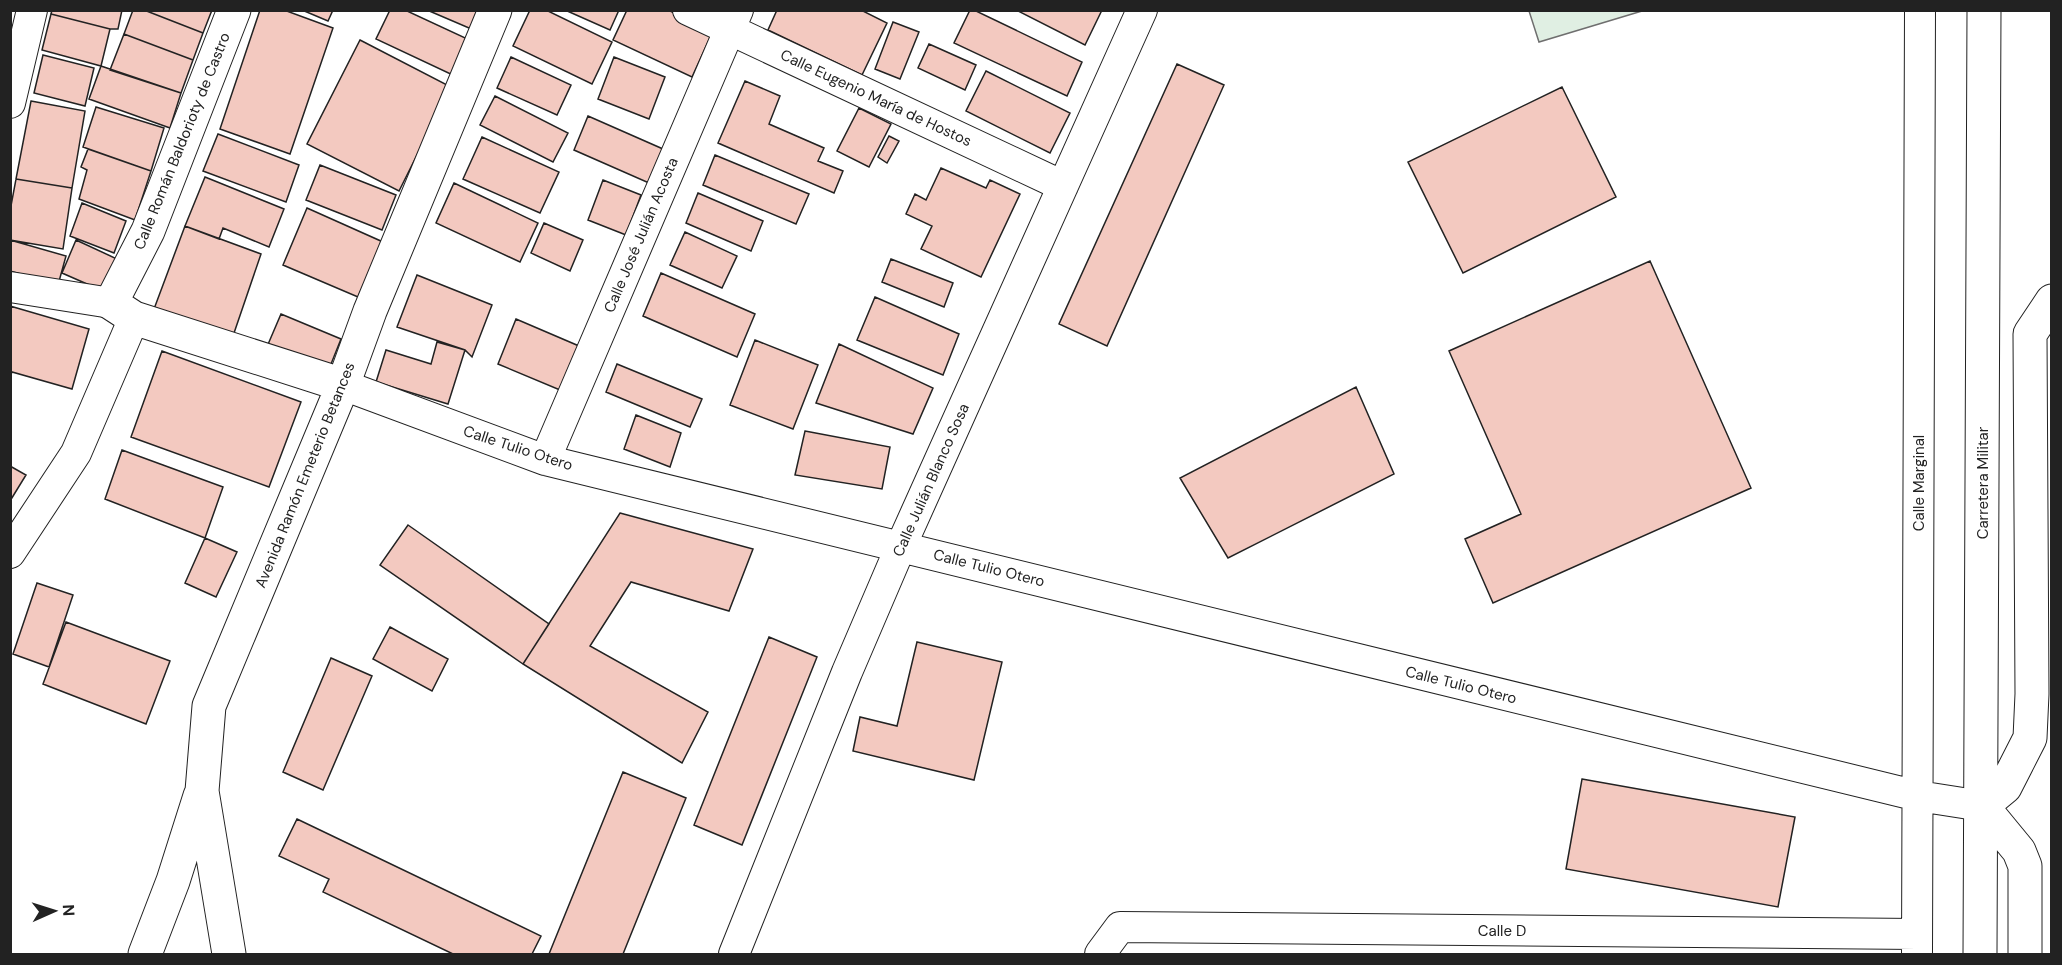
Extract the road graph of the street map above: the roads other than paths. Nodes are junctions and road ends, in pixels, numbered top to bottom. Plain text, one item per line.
1 (32, 10) edge
2 (234, 10) edge
3 (495, 10) edge
4 (688, 10) edge
5 (1143, 10) edge
6 (1920, 10) edge
7 (1984, 10) edge
8 (734, 20) edge
9 (10, 103) edge
10 (1063, 186) junction
11 (10, 287) edge
12 (2052, 301) edge
13 (122, 310) junction
14 (343, 386) junction
15 (545, 460) junction
16 (901, 546) junction
17 (10, 553) edge
18 (202, 791) junction
19 (1918, 796) junction
20 (1982, 806) junction
21 (1917, 944) edge
22 (145, 954) edge
23 (229, 954) edge
24 (734, 954) edge
25 (1100, 954) edge
26 (1980, 954) edge
27 (2025, 954) edge

1 - 9 street
2 - 13 street, Calle Román Baldorioty de Castro
3 - 14 street, Avenida Ramón Emeterio Betances
4 - 8 street, Calle Eugenio María de Hostos
5 - 10 street, Calle Julián Blanco Sosa
6 - 19 street, Calle Marginal
7 - 20 street, Carretera Militar
8 - 10 street, Calle Eugenio María de Hostos
8 - 15 street, Calle José Julián Acosta
10 - 16 street, Calle Julián Blanco Sosa
11 - 13 street, Calle Tulio Otero
12 - 20 street
13 - 14 street, Calle Tulio Otero
13 - 17 street
14 - 15 street, Calle Tulio Otero
14 - 18 street, Avenida Ramón Emeterio Betances
15 - 16 street, Calle Tulio Otero
16 - 19 street, Calle Tulio Otero
16 - 24 street, Calle Julián Blanco Sosa
18 - 22 street
18 - 23 street, Avenida Ramón Emeterio Betances
19 - 20 street, Calle Tulio Otero
19 - 21 street, Calle Marginal
20 - 26 street, Carretera Militar
20 - 27 street
21 - 25 street, Calle D

